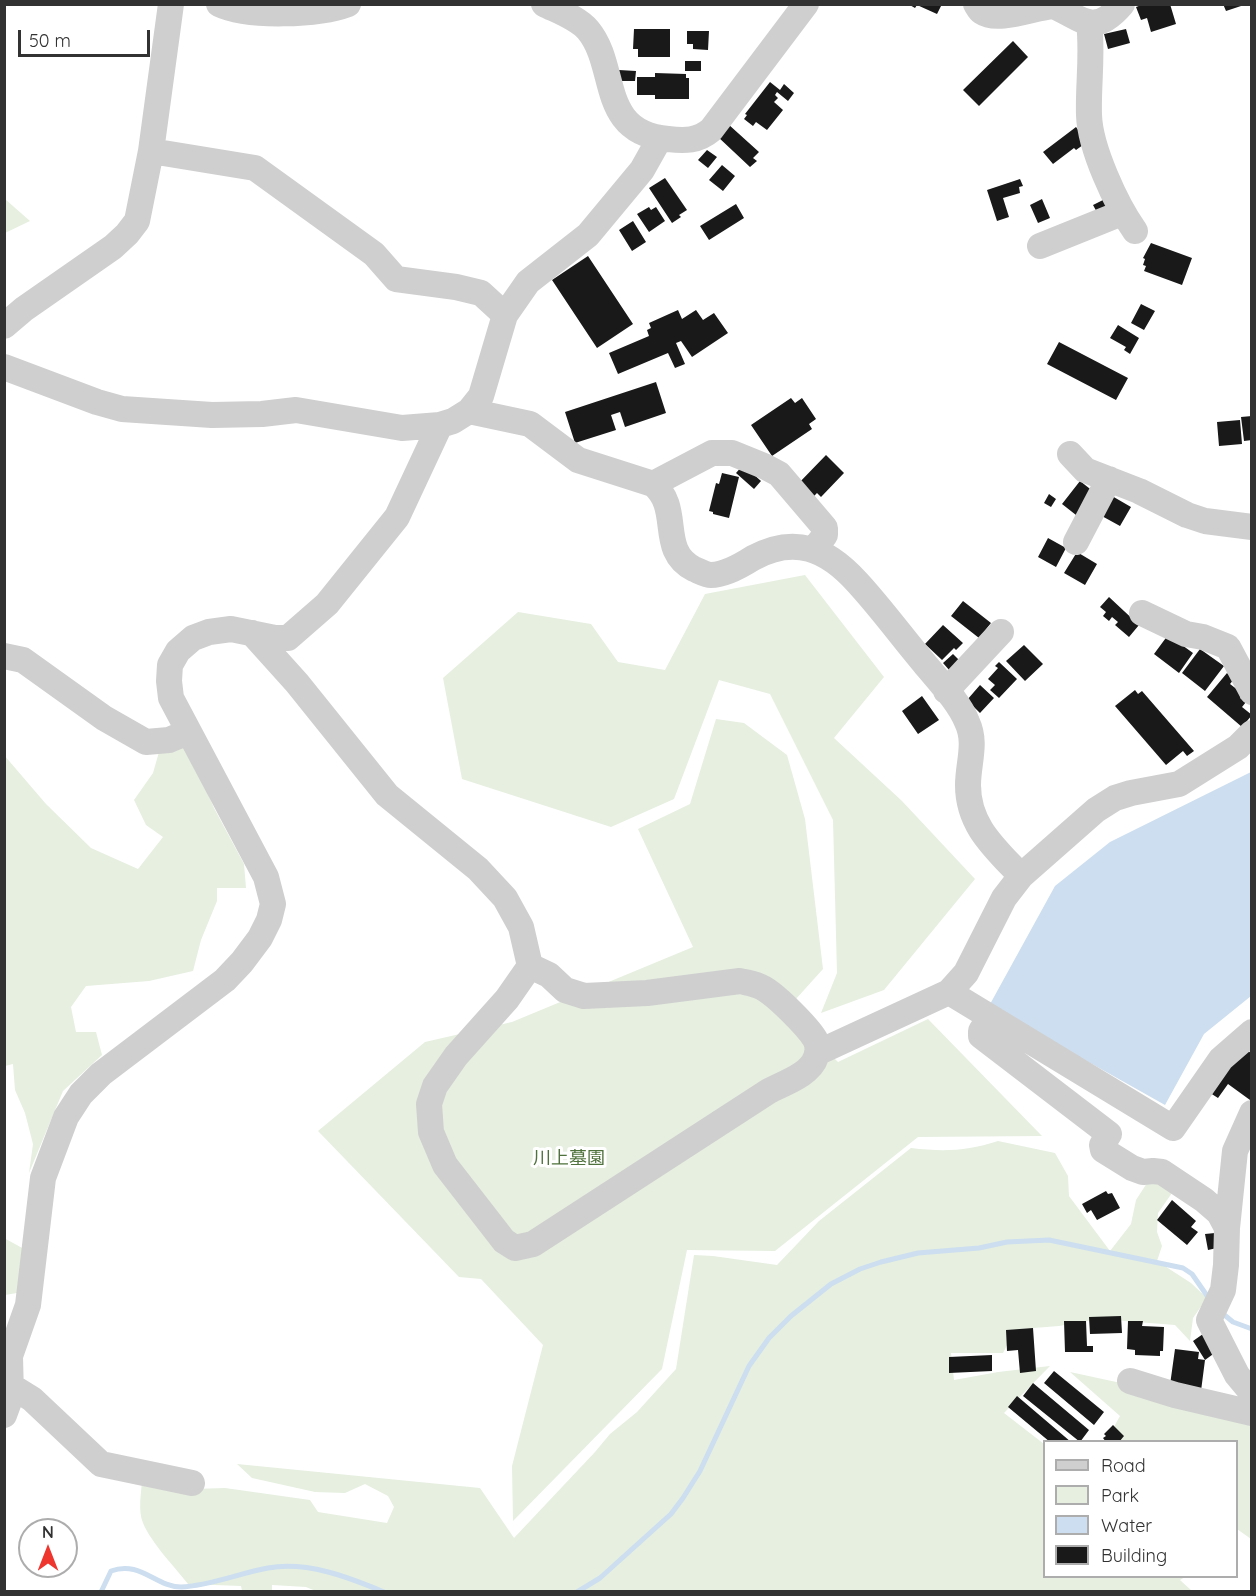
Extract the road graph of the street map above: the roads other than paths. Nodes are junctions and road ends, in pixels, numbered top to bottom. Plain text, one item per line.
1 (171, 4) edge
2 (219, 4) edge
3 (348, 4) edge
4 (544, 4) edge
5 (806, 4) edge
6 (976, 4) edge
7 (1122, 4) edge
8 (1089, 22) junction
9 (660, 138) junction
10 (150, 151) junction
11 (1040, 246) dead end
12 (505, 315) junction
13 (4, 326) edge
14 (4, 368) edge
15 (469, 411) junction
16 (440, 425) junction
17 (1070, 454) dead end
18 (1109, 479) junction
19 (653, 484) junction
20 (1251, 527) edge
21 (1076, 542) dead end
22 (814, 549) junction
23 (1142, 614) dead end
24 (1001, 632) dead end
25 (252, 633) junction
26 (4, 656) edge
27 (946, 691) junction
28 (1251, 692) edge
29 (188, 732) junction
30 (1251, 733) edge
31 (1021, 876) junction
32 (530, 966) junction
33 (949, 992) junction
34 (990, 1017) junction
35 (1251, 1032) edge
36 (817, 1053) junction
37 (1251, 1113) edge
38 (1227, 1228) junction
39 (7, 1356) edge
40 (1131, 1380) dead end
41 (11, 1386) junction
42 (1251, 1394) edge
43 (1251, 1413) edge
44 (4, 1416) edge
45 (192, 1483) dead end

1 - 10 street
2 - 3 street
4 - 9 street
5 - 9 street
6 - 8 street
7 - 8 street
8 - 11 street
9 - 12 street
10 - 12 street
10 - 13 street
12 - 15 street
14 - 16 street
15 - 16 street
15 - 19 street
16 - 25 street
17 - 18 street
18 - 20 street
18 - 21 street
19 - 22 street
19 - 22 street
22 - 27 street
23 - 28 street
24 - 27 street
25 - 29 street
25 - 32 street
26 - 29 street
27 - 31 street
29 - 39 street
30 - 31 street
31 - 33 street
32 - 36 street
32 - 36 street
33 - 34 street
33 - 36 street
34 - 35 street
34 - 38 street
37 - 38 street
38 - 42 street
39 - 41 street
40 - 43 street
41 - 44 street
41 - 45 street

